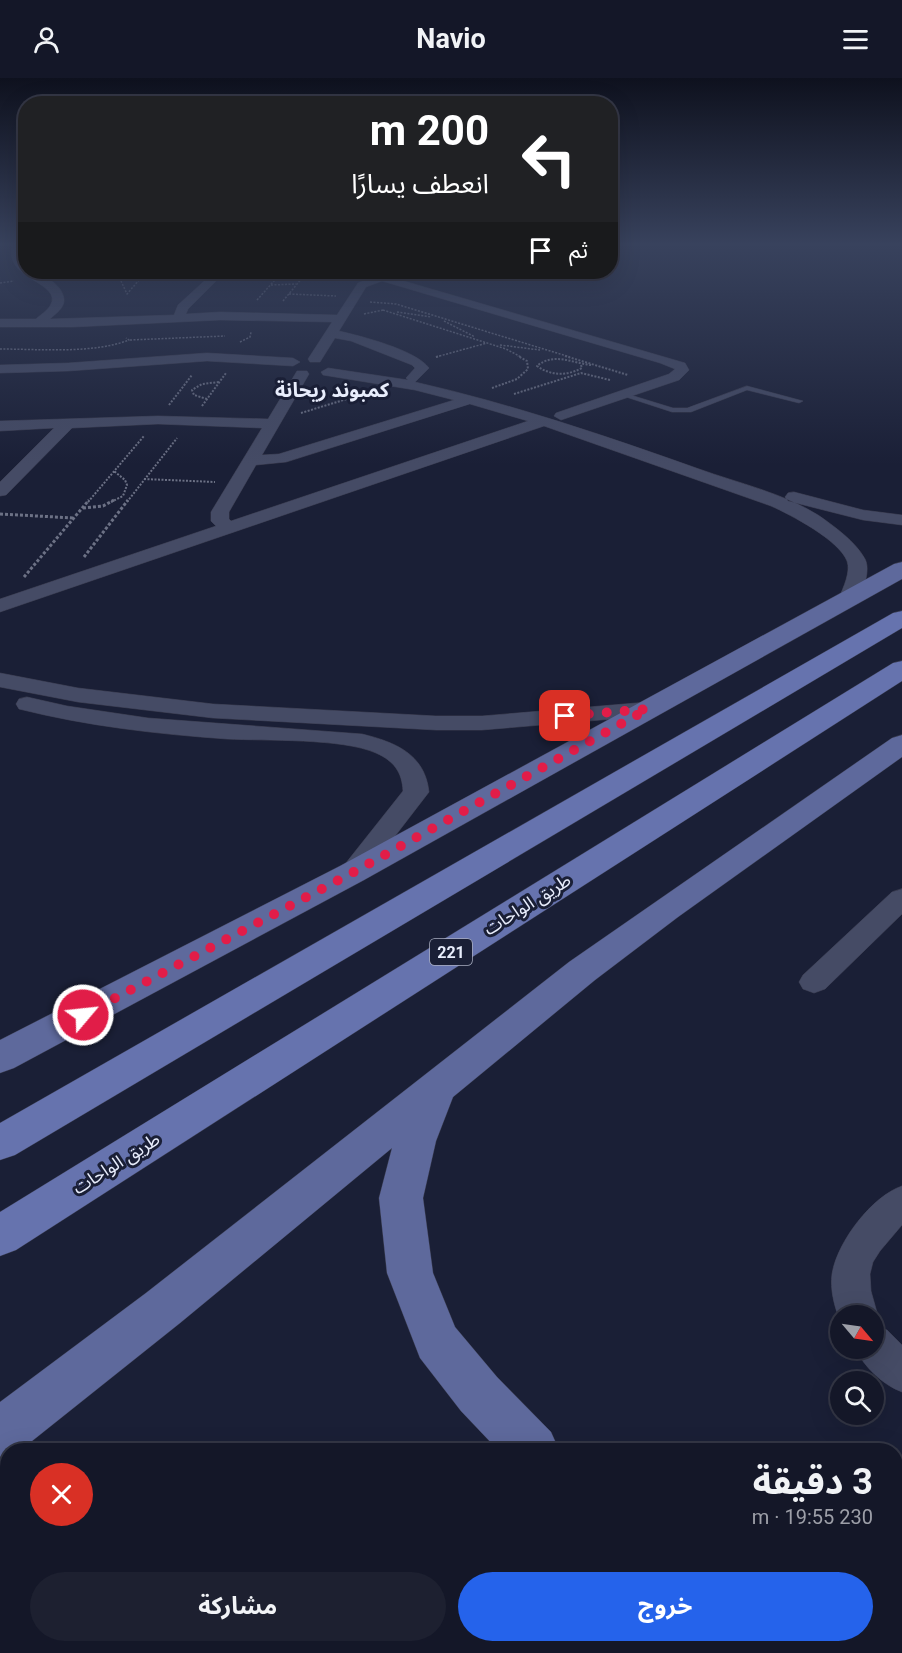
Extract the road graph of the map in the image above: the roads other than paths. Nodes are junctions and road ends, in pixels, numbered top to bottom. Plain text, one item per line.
1 (44, 318) edge
2 (149, 318) edge
3 (201, 318) edge
4 (254, 318) edge
5 (328, 318) edge
6 (524, 318) edge
7 (340, 319) joint
8 (0, 322) edge
9 (38, 324) junction
10 (332, 334) junction
11 (315, 359) junction
12 (205, 360) junction
13 (294, 368) junction
14 (0, 369) edge
15 (331, 369) junction
16 (0, 374) edge
17 (413, 378) junction
18 (624, 395) junction
19 (484, 396) junction
20 (799, 401) dead end
21 (561, 416) junction
22 (543, 421) junction
23 (274, 422) junction
24 (67, 424) junction
25 (0, 426) edge
26 (590, 431) junction
27 (250, 461) junction
28 (674, 461) junction
29 (0, 491) edge
30 (901, 501) edge
31 (847, 512) junction
32 (902, 520) edge
33 (229, 528) junction
34 (902, 569) edge
35 (849, 598) junction
36 (0, 606) edge
37 (902, 618) edge
38 (902, 669) edge
39 (6, 690) edge
40 (648, 709) junction
41 (902, 744) edge
42 (352, 873) junction
43 (902, 898) edge
44 (814, 982) dead end
45 (0, 1058) edge
46 (437, 1086) junction
47 (0, 1143) edge
48 (902, 1201) edge
49 (0, 1236) edge
50 (855, 1305) edge
51 (884, 1354) edge
52 (902, 1373) edge
53 (0, 1434) edge
54 (527, 1443) edge

1 - 9 street
2 - 9 street
3 - 4 street
5 - 7 street
6 - 18 street
7 - 10 street
8 - 9 street
10 - 11 street
10 - 17 street
11 - 13 street
11 - 15 street
12 - 13 street
12 - 14 street
12 - 16 street
13 - 15 street
13 - 23 street
15 - 17 street
15 - 19 street
17 - 19 street
18 - 20 lane
18 - 21 street
19 - 21 street
19 - 22 street
19 - 27 street
21 - 26 street
22 - 26 street
22 - 33 street
23 - 24 street
23 - 27 street
24 - 25 street
24 - 29 street
26 - 28 street
27 - 33 street
28 - 31 street
28 - 35 street
30 - 31 street
31 - 32 street
33 - 36 street
34 - 35 main road
35 - 40 main road
37 - 47 highway
38 - 49 highway, طريق الواحات / 221
39 - 40 street
39 - 42 street
40 - 42 main road
41 - 46 main road
42 - 45 main road
43 - 44 street
46 - 53 main road
46 - 54 main road
48 - 50 street
51 - 52 street

